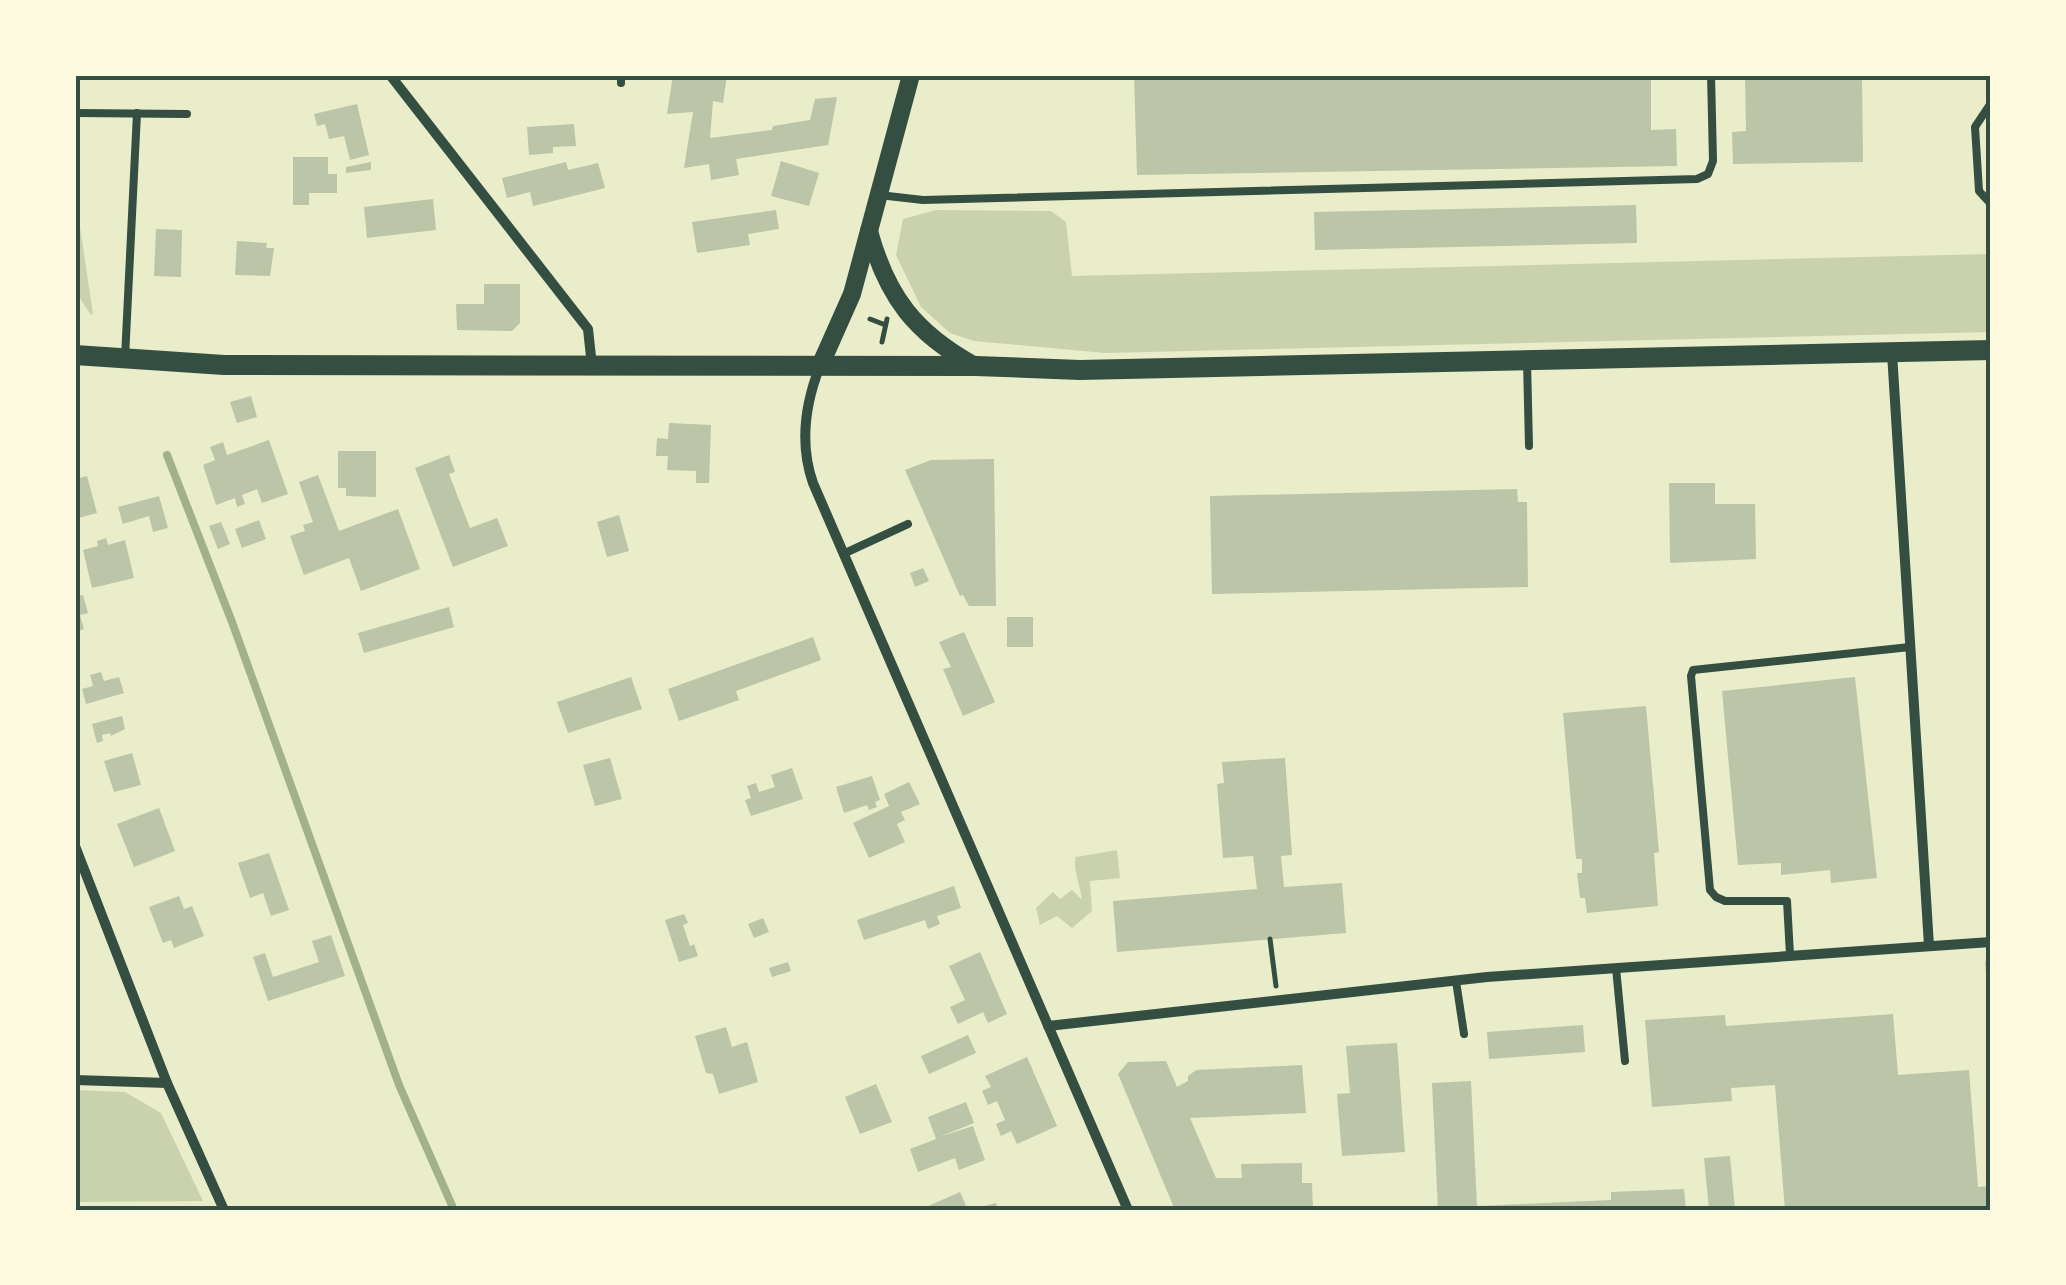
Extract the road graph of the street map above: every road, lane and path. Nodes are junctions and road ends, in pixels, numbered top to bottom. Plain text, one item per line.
1 (390, 75) edge
2 (911, 75) edge
3 (1711, 75) edge
4 (1991, 103) edge
5 (75, 112) edge
6 (137, 114) junction
7 (187, 114) dead end
8 (879, 195) junction
9 (1991, 204) edge
10 (869, 230) junction
11 (893, 312) dead end
12 (870, 318) dead end
13 (883, 324) junction
14 (75, 342) edge
15 (882, 345) dead end
16 (1991, 350) edge
17 (1892, 352) junction
18 (75, 355) edge
19 (100, 357) junction
20 (125, 360) junction
21 (1527, 361) junction
22 (820, 366) junction
23 (976, 366) junction
24 (592, 367) junction
25 (1528, 446) dead end
26 (908, 524) dead end
27 (843, 554) junction
28 (1910, 646) junction
29 (75, 846) edge
30 (1270, 940) dead end
31 (1991, 942) edge
32 (1929, 946) junction
33 (1790, 955) junction
34 (1616, 968) junction
35 (1456, 980) junction
36 (1276, 986) dead end
37 (1048, 1026) junction
38 (1464, 1034) dead end
39 (1625, 1060) dead end
40 (75, 1080) edge
41 (167, 1084) junction
42 (224, 1210) edge
43 (1128, 1210) edge

1 - 24 street
2 - 8 street
3 - 8 lane
4 - 9 lane
5 - 6 lane
6 - 7 lane
6 - 20 lane
8 - 10 street
10 - 22 street
10 - 23 street
11 - 13 path
12 - 13 path
13 - 15 path
14 - 19 main road
16 - 17 main road
17 - 21 main road
17 - 28 street
18 - 19 main road
19 - 20 main road
20 - 24 main road
21 - 23 main road
21 - 25 lane
22 - 23 main road
22 - 24 main road
22 - 27 street
26 - 27 lane
27 - 37 street
28 - 32 street
28 - 33 lane
29 - 41 street
30 - 36 path
31 - 32 street
32 - 33 street
33 - 34 street
34 - 35 street
34 - 39 lane
35 - 37 street
35 - 38 lane
37 - 43 street
40 - 41 street
41 - 42 street

